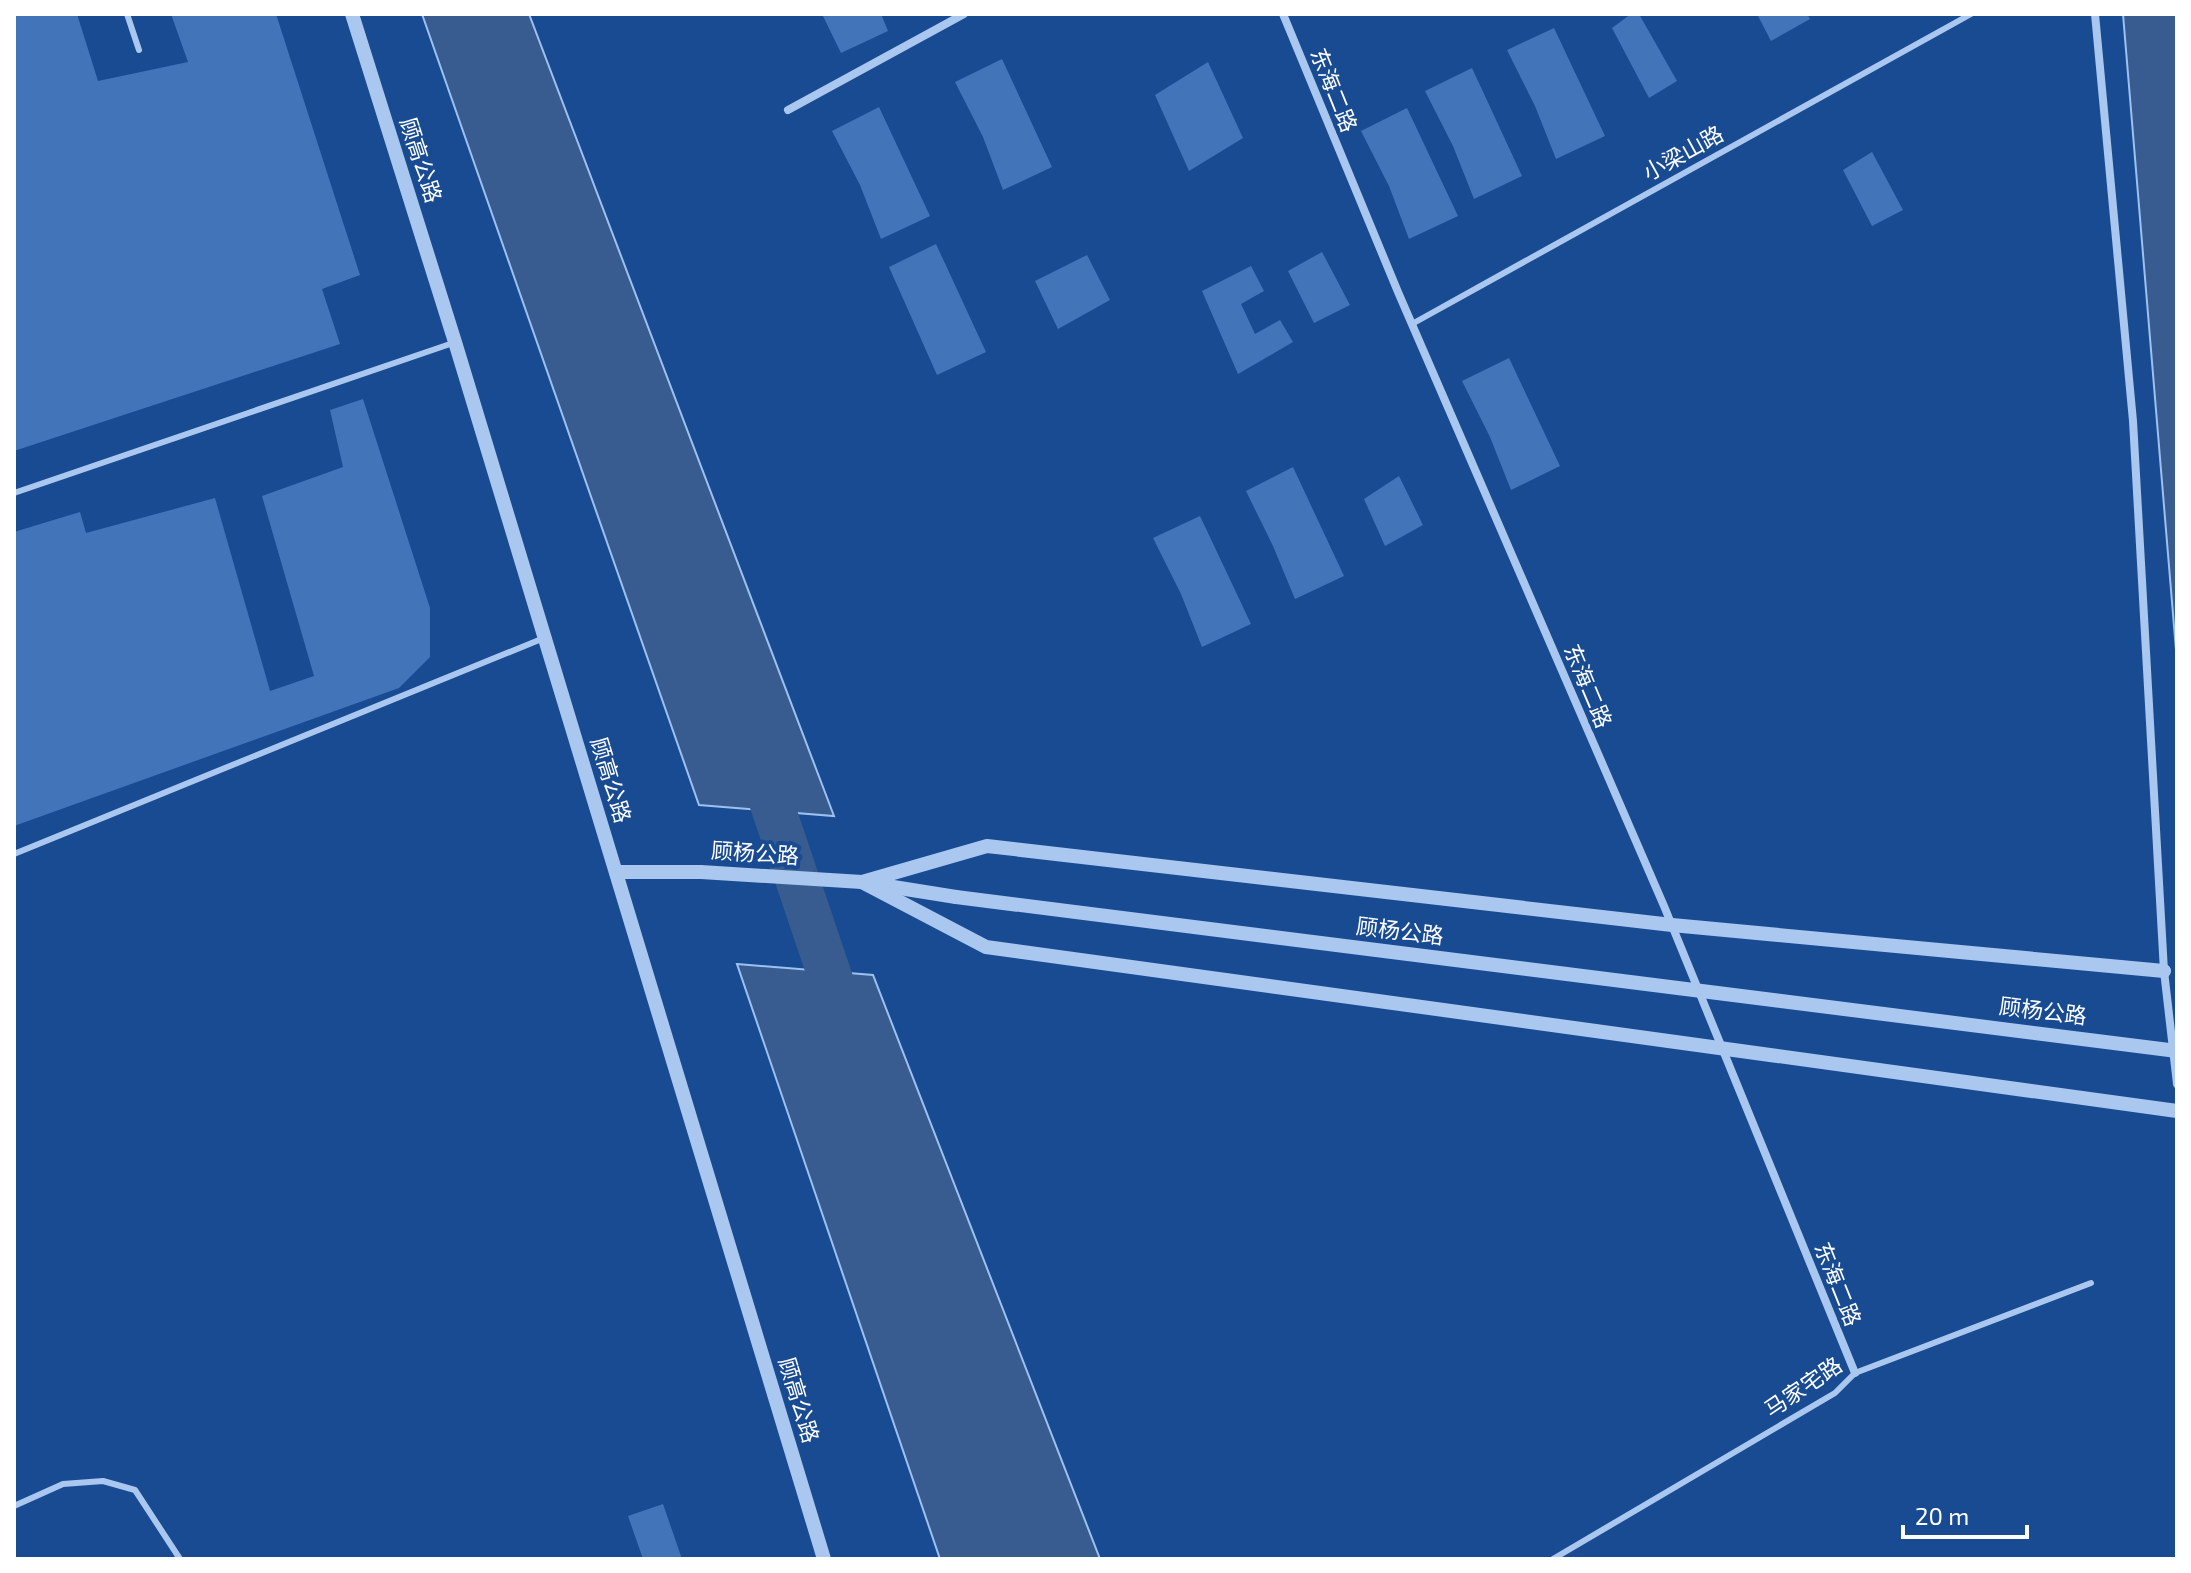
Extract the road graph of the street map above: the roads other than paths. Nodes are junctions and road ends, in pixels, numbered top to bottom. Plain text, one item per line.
1 (127, 14) edge
2 (352, 14) edge
3 (964, 14) edge
4 (1283, 14) edge
5 (1971, 14) edge
6 (2095, 14) edge
7 (139, 50) dead end
8 (788, 110) dead end
9 (1412, 324) junction
10 (455, 342) junction
11 (14, 493) edge
12 (546, 638) junction
13 (14, 854) edge
14 (616, 872) junction
15 (862, 882) junction
16 (1672, 925) junction
17 (2164, 971) junction
18 (1723, 1050) junction
19 (2177, 1051) edge
20 (2177, 1084) edge
21 (2177, 1111) edge
22 (2091, 1283) dead end
23 (1855, 1373) junction
24 (14, 1506) edge
25 (180, 1559) edge
26 (824, 1559) edge
27 (1553, 1559) edge

1 - 7 lane
2 - 10 street, 顾高公路
3 - 8 street
4 - 9 street, 东海二路
5 - 9 lane, 小梁山路
6 - 17 street
9 - 16 street, 东海二路
10 - 11 lane
10 - 12 street, 顾高公路
12 - 13 lane
12 - 14 street, 顾高公路
14 - 15 street, 顾杨公路
14 - 26 street, 顾高公路
15 - 16 street
15 - 18 street
15 - 19 street, 顾杨公路, bridge
16 - 17 street
16 - 18 street, 东海二路
17 - 20 street
18 - 21 street
18 - 23 street, 东海二路
22 - 23 lane, 马家宅路
23 - 27 lane, 马家宅路
24 - 25 lane

